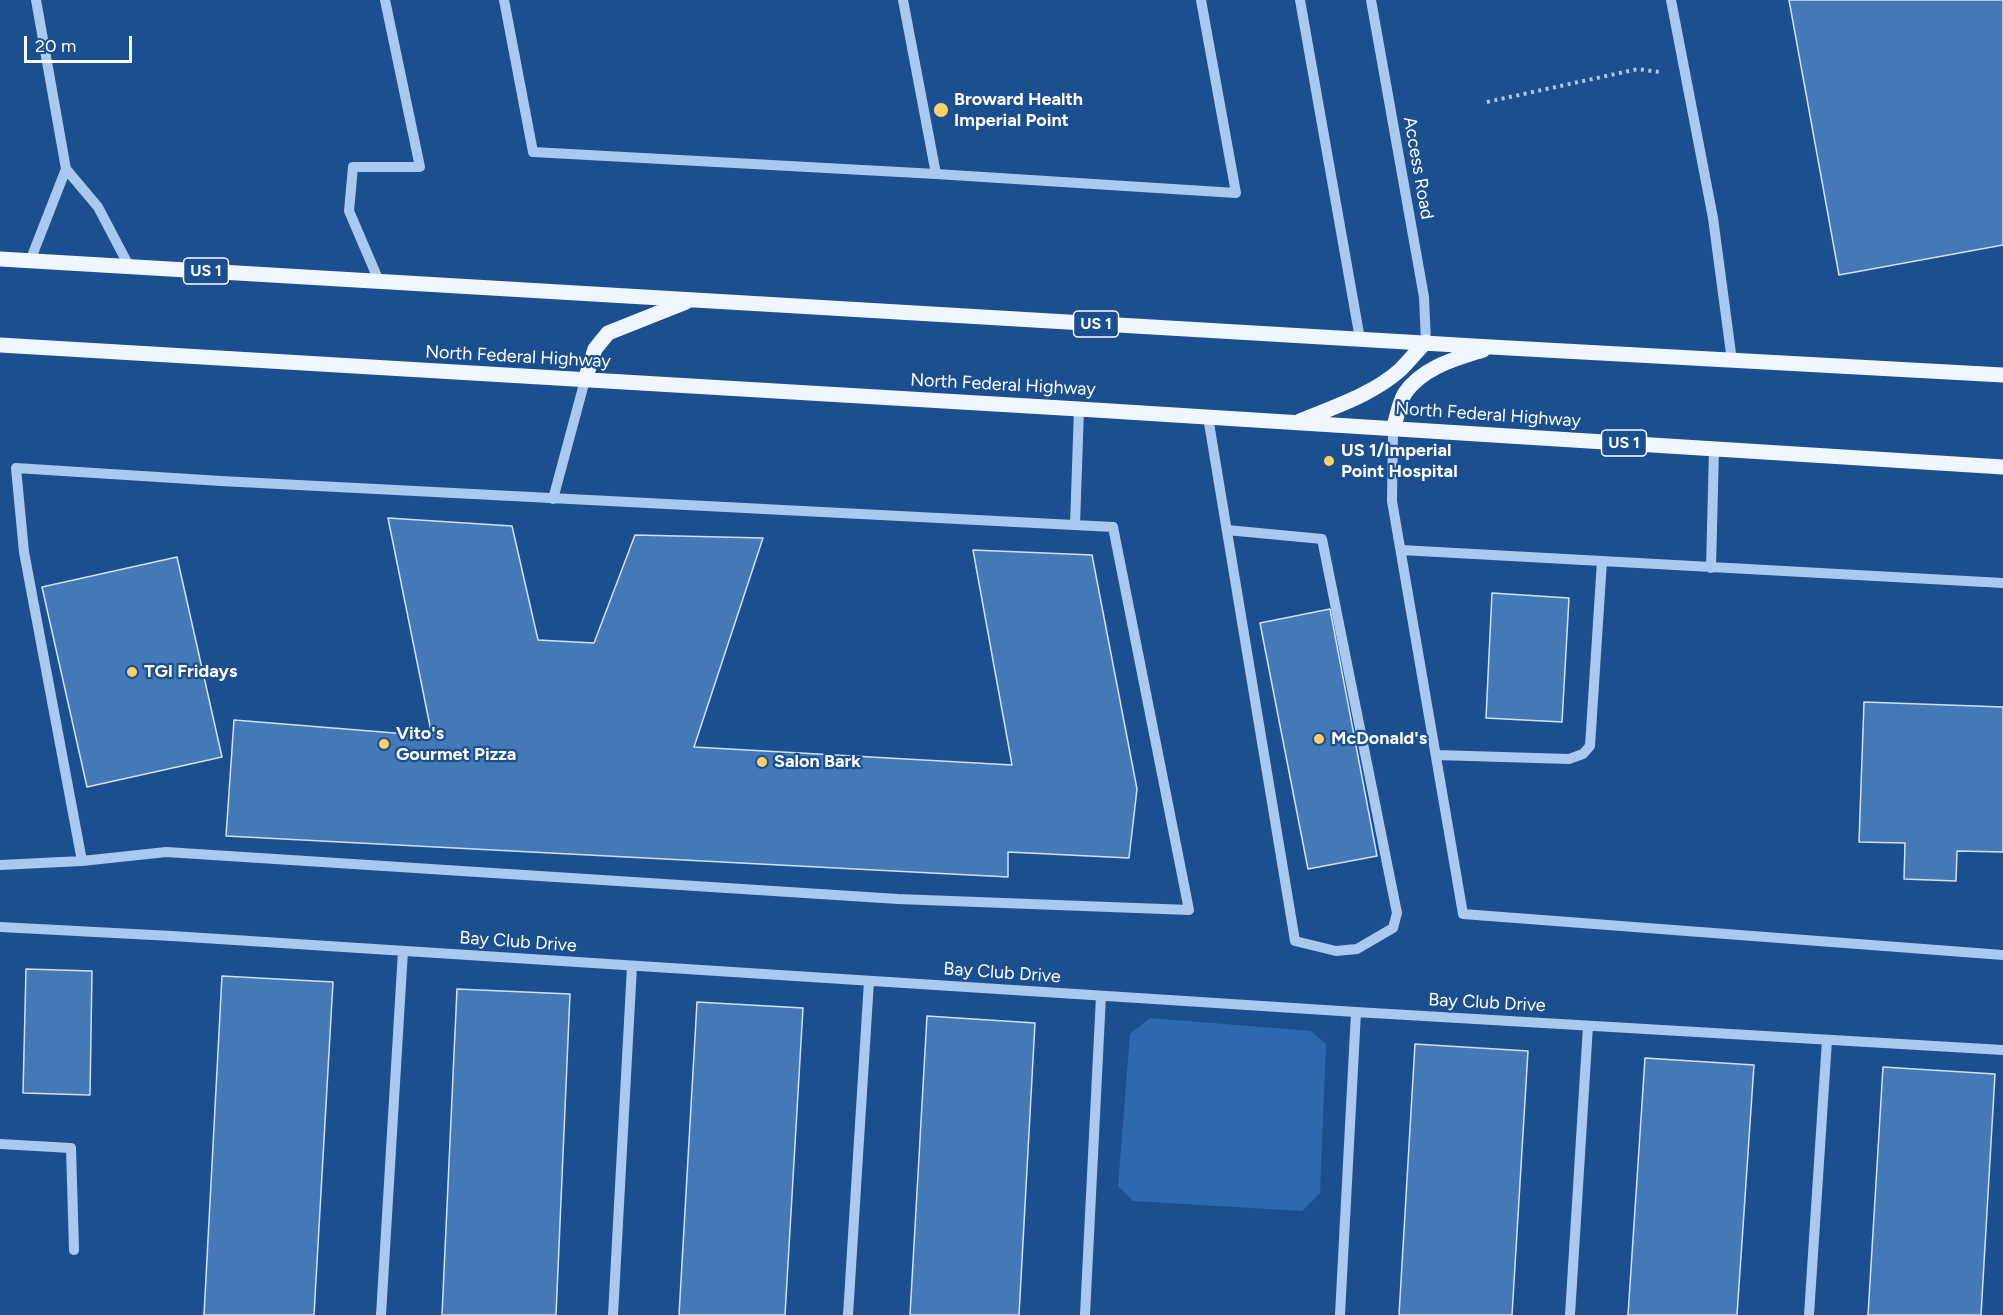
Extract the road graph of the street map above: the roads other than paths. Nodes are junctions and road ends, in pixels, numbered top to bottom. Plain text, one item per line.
1 (36, 0) edge
2 (386, 0) edge
3 (504, 0) edge
4 (903, 0) edge
5 (1201, 0) edge
6 (1300, 0) edge
7 (1371, 0) edge
8 (1671, 0) edge
9 (66, 169) junction
10 (936, 174) junction
11 (0, 259) edge
12 (30, 261) junction
13 (129, 266) junction
14 (379, 281) junction
15 (692, 300) junction
16 (1360, 339) junction
17 (1426, 342) junction
18 (0, 345) edge
19 (1491, 347) junction
20 (1732, 361) junction
21 (2003, 375) edge
22 (585, 380) junction
23 (1079, 409) junction
24 (1208, 417) junction
25 (1294, 423) junction
26 (1393, 429) junction
27 (1714, 449) junction
28 (2003, 467) edge
29 (553, 499) junction
30 (1075, 525) junction
31 (1227, 530) junction
32 (1401, 550) junction
33 (1602, 561) junction
34 (1711, 567) junction
35 (2003, 583) edge
36 (1436, 754) junction
37 (82, 861) junction
38 (0, 865) edge
39 (0, 927) edge
40 (403, 951) junction
41 (2003, 955) edge
42 (632, 966) junction
43 (869, 981) junction
44 (1101, 996) junction
45 (1356, 1012) junction
46 (1588, 1026) junction
47 (1827, 1040) junction
48 (2003, 1050) edge
49 (0, 1144) edge
50 (74, 1250) dead end
51 (381, 1315) edge
52 (613, 1315) edge
53 (849, 1315) edge
54 (1085, 1315) edge
55 (1340, 1315) edge
56 (1570, 1315) edge
57 (1809, 1315) edge

1 - 9 street
2 - 14 street
3 - 10 street
4 - 10 street
5 - 10 street
6 - 16 street
7 - 17 street, Access Road
8 - 20 street
9 - 12 street
9 - 13 street
11 - 12 main road, US 1
12 - 13 main road, US 1
13 - 14 main road, US 1
14 - 15 main road, US 1
15 - 16 main road, US 1
15 - 22 main road
16 - 17 main road, US 1
17 - 19 main road, US 1
17 - 25 main road
18 - 22 main road, North Federal Highway / US 1
19 - 20 main road, US 1
19 - 26 main road
20 - 21 main road, US 1
22 - 23 main road, North Federal Highway / US 1
22 - 29 street
23 - 24 main road, North Federal Highway / US 1
23 - 30 street
24 - 25 main road, North Federal Highway / US 1
24 - 31 street
25 - 26 main road, North Federal Highway / US 1
26 - 27 main road, North Federal Highway / US 1
26 - 32 street
27 - 28 main road, North Federal Highway / US 1
27 - 34 street
29 - 30 street
29 - 37 street
30 - 37 street
31 - 31 street
32 - 33 street
32 - 36 street
33 - 34 street
33 - 36 street
34 - 35 street
36 - 41 street
37 - 38 street
39 - 40 street, Bay Club Drive
40 - 42 street, Bay Club Drive
40 - 51 street
42 - 43 street, Bay Club Drive
42 - 52 street
43 - 44 street, Bay Club Drive
43 - 53 street
44 - 45 street, Bay Club Drive
44 - 54 street
45 - 46 street, Bay Club Drive
45 - 55 street
46 - 47 street, Bay Club Drive
46 - 56 street
47 - 48 street, Bay Club Drive
47 - 57 street
49 - 50 street

